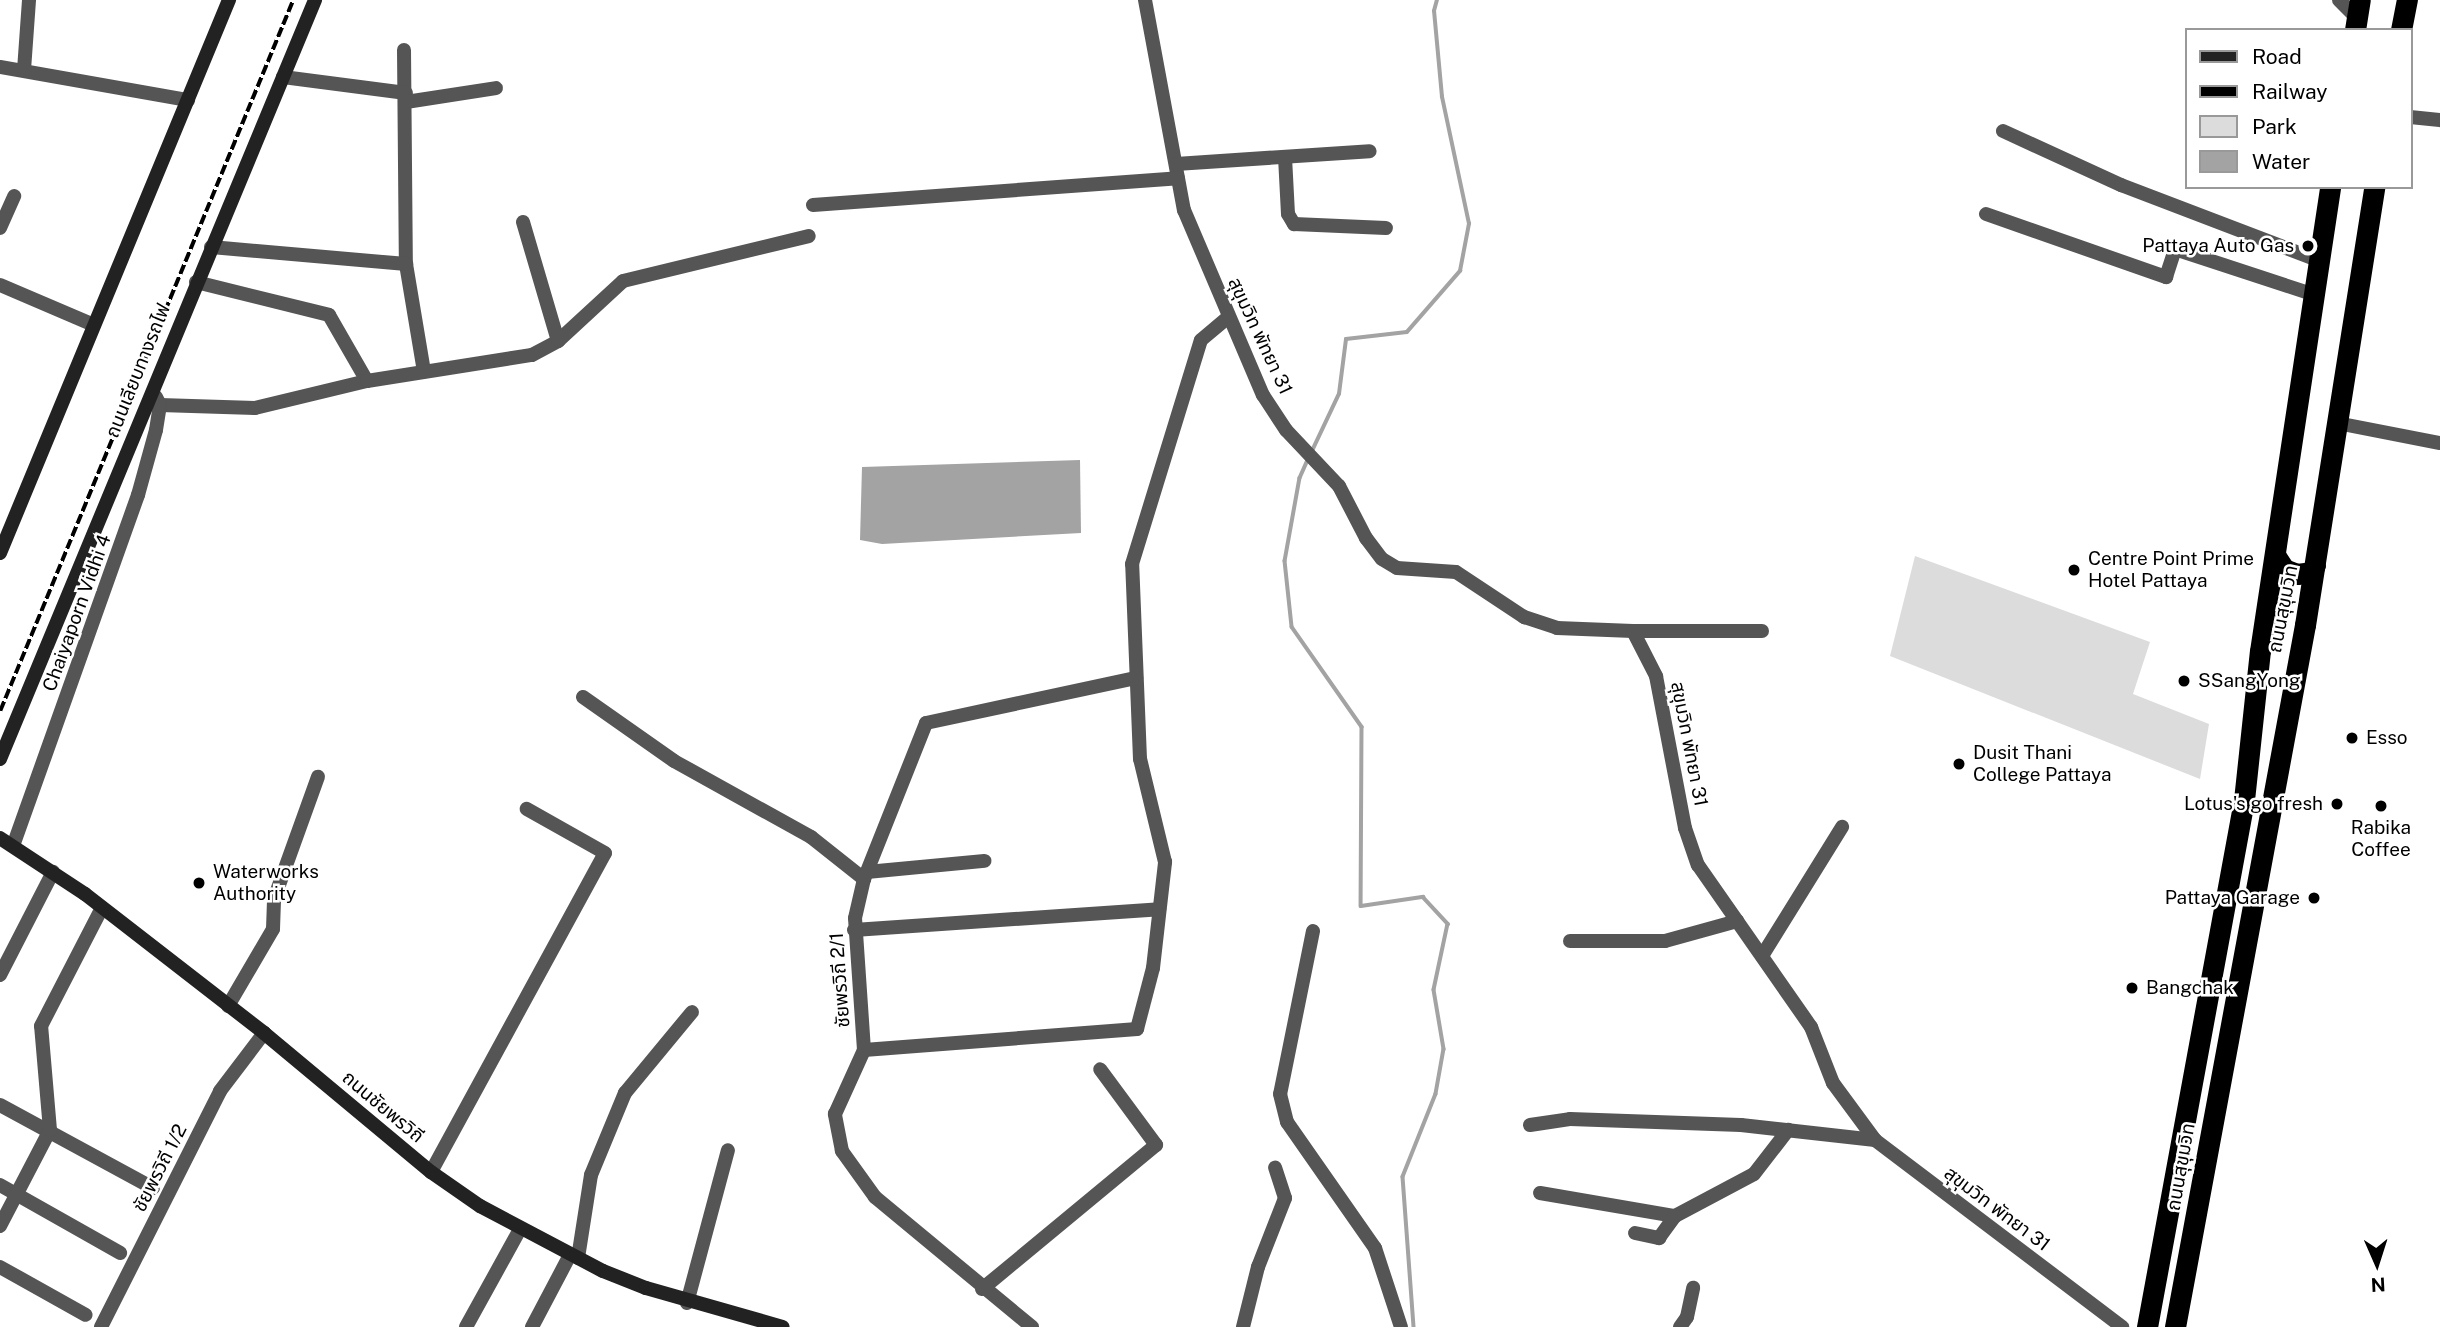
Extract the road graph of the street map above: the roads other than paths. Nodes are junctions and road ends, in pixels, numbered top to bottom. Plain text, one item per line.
1 (29, 0) edge
2 (229, 0) edge
3 (315, 0) edge
4 (1145, 0) edge
5 (2339, 0) edge
6 (2407, 0) edge
7 (2358, 16) edge
8 (2401, 28) edge
9 (404, 50) dead end
10 (0, 67) edge
11 (24, 70) junction
12 (283, 77) junction
13 (496, 88) dead end
14 (406, 98) junction
15 (188, 100) junction
16 (2412, 117) edge
17 (2440, 120) edge
18 (2003, 131) dead end
19 (1370, 151) dead end
20 (1285, 158) junction
21 (1177, 171) junction
22 (2330, 189) edge
23 (2374, 189) edge
24 (14, 196) dead end
25 (813, 205) dead end
26 (1986, 214) dead end
27 (523, 222) dead end
28 (0, 228) edge
29 (1386, 228) dead end
30 (809, 236) dead end
31 (211, 247) junction
32 (2320, 261) junction
33 (406, 264) junction
34 (196, 282) junction
35 (0, 285) edge
36 (2315, 295) junction
37 (1227, 317) junction
38 (94, 325) junction
39 (558, 341) junction
40 (424, 372) junction
41 (367, 381) junction
42 (152, 389) junction
43 (160, 405) junction
44 (2337, 423) junction
45 (2440, 443) edge
46 (0, 553) edge
47 (2275, 555) junction
48 (2315, 565) junction
49 (1633, 631) junction
50 (1762, 631) dead end
51 (1136, 678) junction
52 (583, 697) dead end
53 (0, 759) edge
54 (318, 777) dead end
55 (527, 809) dead end
56 (1842, 827) dead end
57 (6, 842) edge
58 (984, 861) dead end
59 (53, 872) junction
60 (865, 876) junction
61 (102, 908) junction
62 (1159, 909) junction
63 (1737, 921) junction
64 (855, 930) junction
65 (1313, 932) dead end
66 (1570, 941) dead end
67 (1762, 956) junction
68 (0, 975) edge
69 (229, 1006) junction
70 (692, 1012) dead end
71 (264, 1032) junction
72 (864, 1050) junction
73 (1100, 1069) dead end
74 (0, 1105) edge
75 (1530, 1125) dead end
76 (50, 1130) junction
77 (1788, 1130) junction
78 (1875, 1140) junction
79 (728, 1150) dead end
80 (1275, 1168) dead end
81 (431, 1172) junction
82 (0, 1185) edge
83 (153, 1188) dead end
84 (1540, 1193) dead end
85 (17, 1195) junction
86 (1675, 1216) junction
87 (0, 1226) edge
88 (520, 1229) junction
89 (1635, 1233) dead end
90 (120, 1253) dead end
91 (574, 1256) junction
92 (0, 1267) edge
93 (1693, 1288) dead end
94 (982, 1289) junction
95 (688, 1303) junction
96 (86, 1315) dead end
97 (101, 1327) edge
98 (466, 1327) edge
99 (532, 1327) edge
100 (783, 1327) edge
101 (1032, 1327) edge
102 (1243, 1327) edge
103 (1401, 1327) edge
104 (1679, 1327) edge
105 (2122, 1327) edge
106 (2147, 1327) edge
107 (2175, 1327) edge

1 - 11 street
2 - 15 street
3 - 12 street, ถนนเลียบทางรถไฟ
4 - 21 street, สุขุมวิท พัทยา 31
5 - 7 street
6 - 8 highway
9 - 14 street
10 - 11 street
11 - 15 street
12 - 14 street
12 - 31 street, ถนนเลียบทางรถไฟ
13 - 14 street
14 - 33 street
15 - 38 street
16 - 17 street
18 - 32 street
19 - 20 street
20 - 21 street
20 - 29 street
21 - 25 street
21 - 37 street, สุขุมวิท พัทยา 31
22 - 32 highway, ถนนสุขุมวิท
23 - 44 highway, ถนนสุขุมวิท
24 - 28 street
26 - 36 street
27 - 39 street
30 - 39 street
31 - 33 street
31 - 34 street, ถนนเลียบทางรถไฟ
32 - 36 highway, ถนนสุขุมวิท
33 - 40 street
34 - 41 street
34 - 42 street, ถนนเลียบทางรถไฟ
35 - 38 street
36 - 47 highway, ถนนสุขุมวิท
37 - 49 street, สุขุมวิท พัทยา 31
37 - 51 street
38 - 46 street
39 - 40 street
40 - 41 street
41 - 43 street
42 - 43 street
42 - 53 street, ถนนเลียบทางรถไฟ
43 - 57 street, Chaiyaporn Vidhi 4
44 - 45 street
44 - 48 highway, ถนนสุขุมวิท
47 - 48 highway
47 - 106 highway, ถนนสุขุมวิท
48 - 107 highway, ถนนสุขุมวิท
49 - 50 street
49 - 63 street, สุขุมวิท พัทยา 31
51 - 60 street, ชัยพรวิถี 2/1
51 - 62 street
52 - 60 street
54 - 69 street
55 - 81 street
56 - 67 street
57 - 59 street, ถนนชัยพรวิถี
58 - 60 street
59 - 61 street, ถนนชัยพรวิถี
59 - 68 street
60 - 64 street, ชัยพรวิถี 2/1
61 - 69 street, ถนนชัยพรวิถี
61 - 76 street
62 - 64 street
62 - 72 street
63 - 66 street
63 - 67 street, สุขุมวิท พัทยา 31
64 - 72 street, ชัยพรวิถี 2/1
65 - 103 street
67 - 78 street, สุขุมวิท พัทยา 31
69 - 71 street, ถนนชัยพรวิถี
70 - 91 street
71 - 81 street, ถนนชัยพรวิถี
71 - 97 street, ชัยพรวิถี 1/2
72 - 94 street, ชัยพรวิถี 2/1
73 - 94 street
74 - 76 street
75 - 77 street
76 - 83 street
76 - 85 street
77 - 78 street
77 - 86 street
78 - 105 street, สุขุมวิท พัทยา 31
79 - 95 street
80 - 102 street
81 - 88 street, ถนนชัยพรวิถี
82 - 85 street
84 - 86 street
85 - 87 street
85 - 90 street
86 - 89 street
88 - 91 street, ถนนชัยพรวิถี
88 - 98 street
91 - 95 street, ถนนชัยพรวิถี
91 - 99 street
92 - 96 street
93 - 104 street
94 - 101 street, ชัยพรวิถี 2/1
95 - 100 street, ถนนชัยพรวิถี

